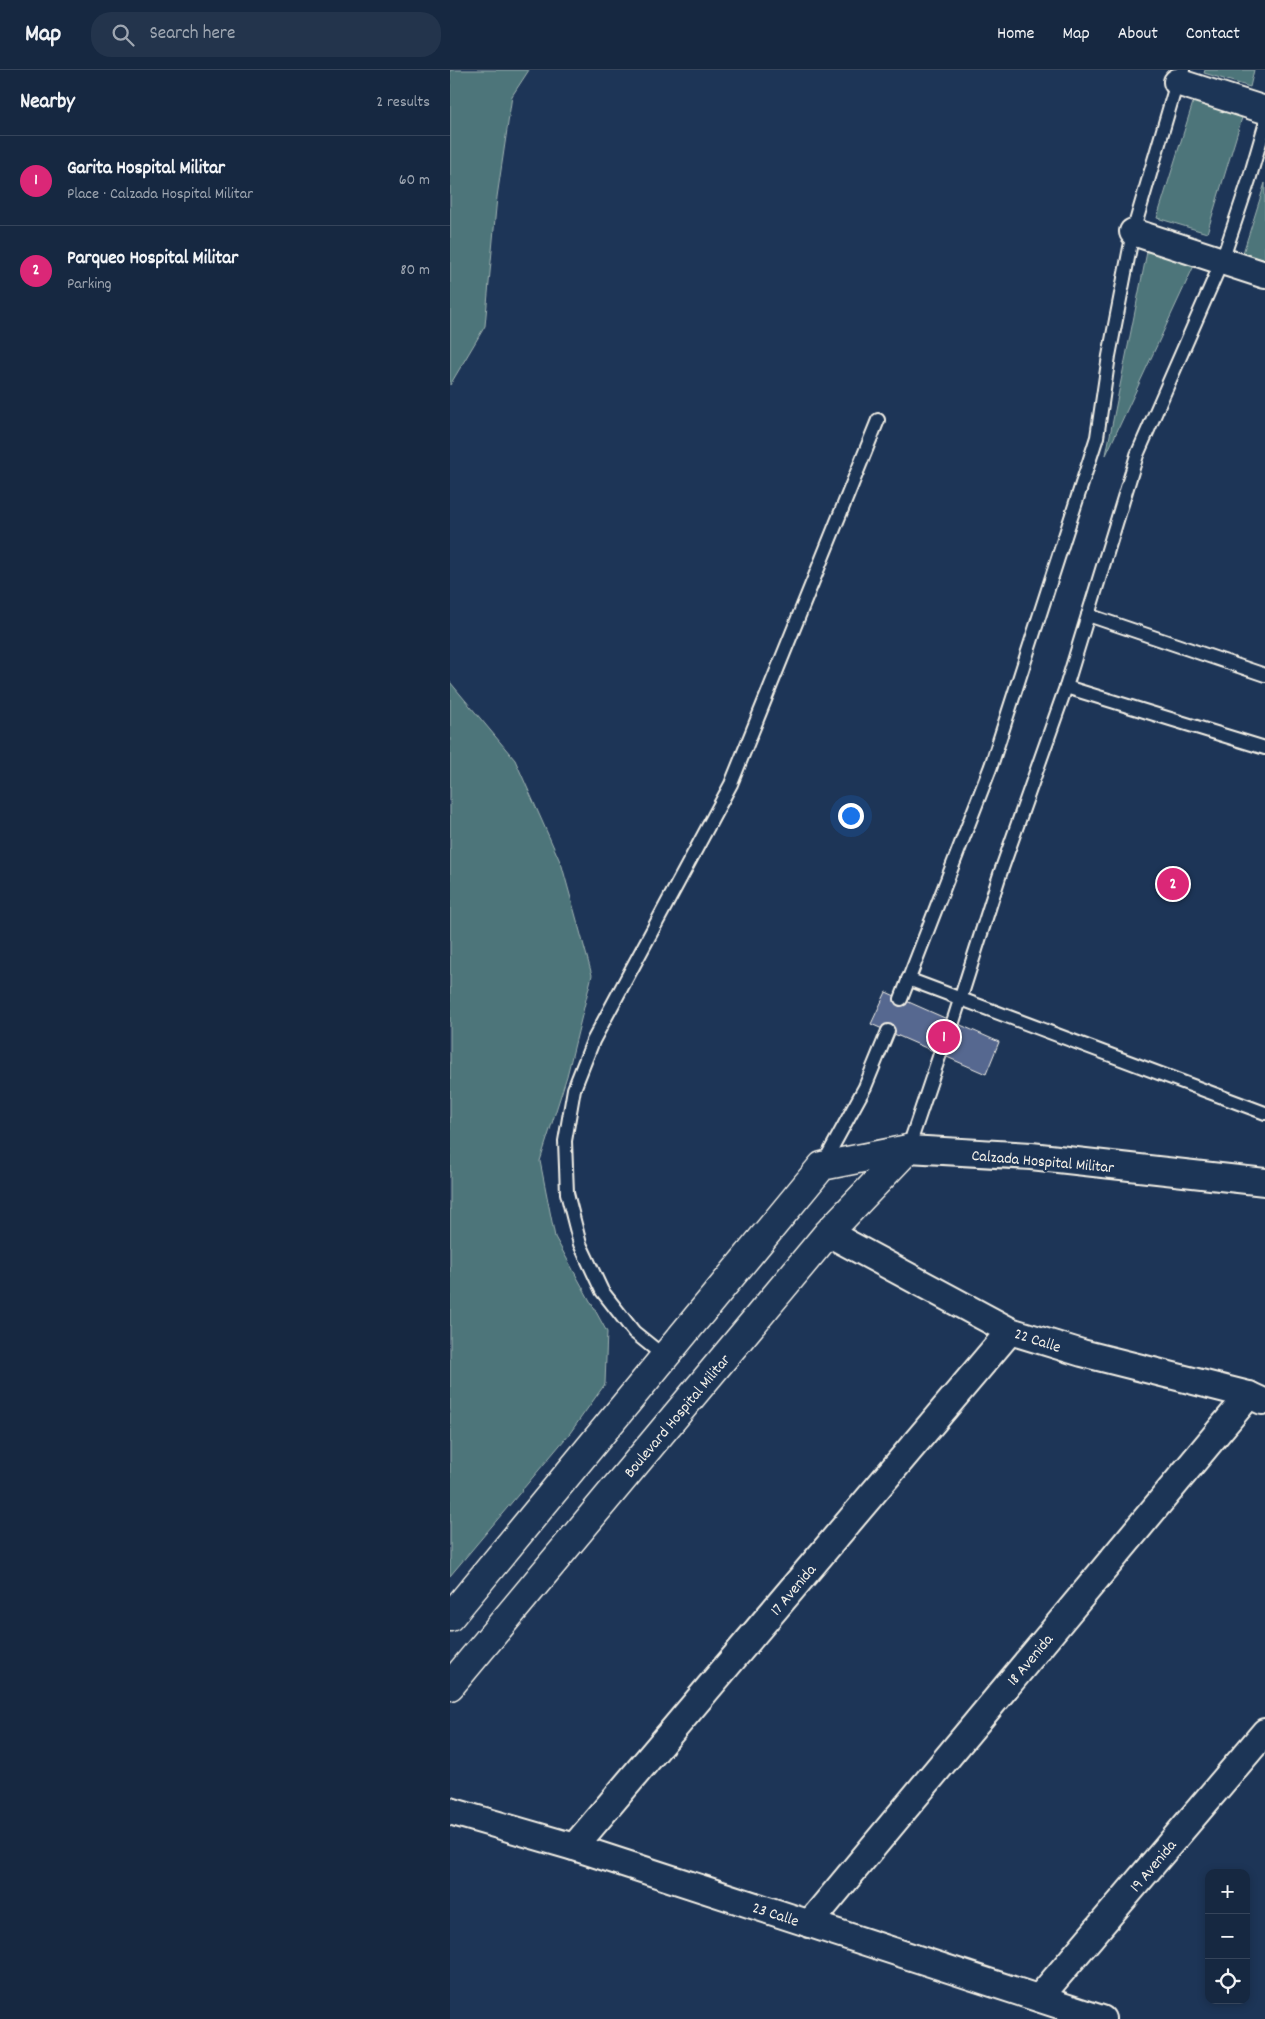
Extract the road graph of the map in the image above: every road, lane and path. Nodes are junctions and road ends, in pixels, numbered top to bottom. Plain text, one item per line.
1 (1180, 76) edge
2 (1265, 110) edge
3 (1265, 125) edge
4 (1133, 232) junction
5 (1222, 261) junction
6 (1265, 275) edge
7 (878, 420) dead end
8 (1088, 615) junction
9 (1265, 674) edge
10 (1066, 687) junction
11 (1265, 748) edge
12 (908, 978) junction
13 (900, 999) dead end
14 (961, 999) junction
15 (953, 1022) dead end
16 (888, 1031) dead end
17 (940, 1054) dead end
18 (1265, 1113) edge
19 (908, 1149) junction
20 (822, 1166) junction
21 (1265, 1182) edge
22 (828, 1233) junction
23 (1010, 1331) junction
24 (665, 1357) junction
25 (1257, 1399) edge
26 (450, 1617) edge
27 (450, 1686) edge
28 (1265, 1732) edge
29 (450, 1811) edge
30 (574, 1847) junction
31 (809, 1924) junction
32 (1038, 1998) junction
33 (1102, 2019) edge

1 - 2 street
1 - 4 lane
3 - 5 lane
4 - 5 street
4 - 12 lane
5 - 6 street
5 - 8 lane
7 - 24 lane
8 - 9 lane
8 - 10 lane
10 - 11 lane
10 - 14 lane
12 - 13 lane
12 - 14 lane
14 - 15 lane
14 - 18 lane
16 - 20 lane
17 - 19 lane
19 - 20 main road, Calzada Hospital Militar
19 - 21 street, Calzada Hospital Militar
19 - 22 main road, Boulevard Hospital Militar
20 - 24 main road
22 - 23 street, 22 Calle
22 - 27 main road, Boulevard Hospital Militar
23 - 25 street, 22 Calle
23 - 30 street, 17 Avenida
24 - 26 main road
25 - 31 street, 18 Avenida
28 - 32 street, 19 Avenida
29 - 30 street, 23 Calle
30 - 31 street, 23 Calle
31 - 32 street, 23 Calle
32 - 33 street, 23 Calle

